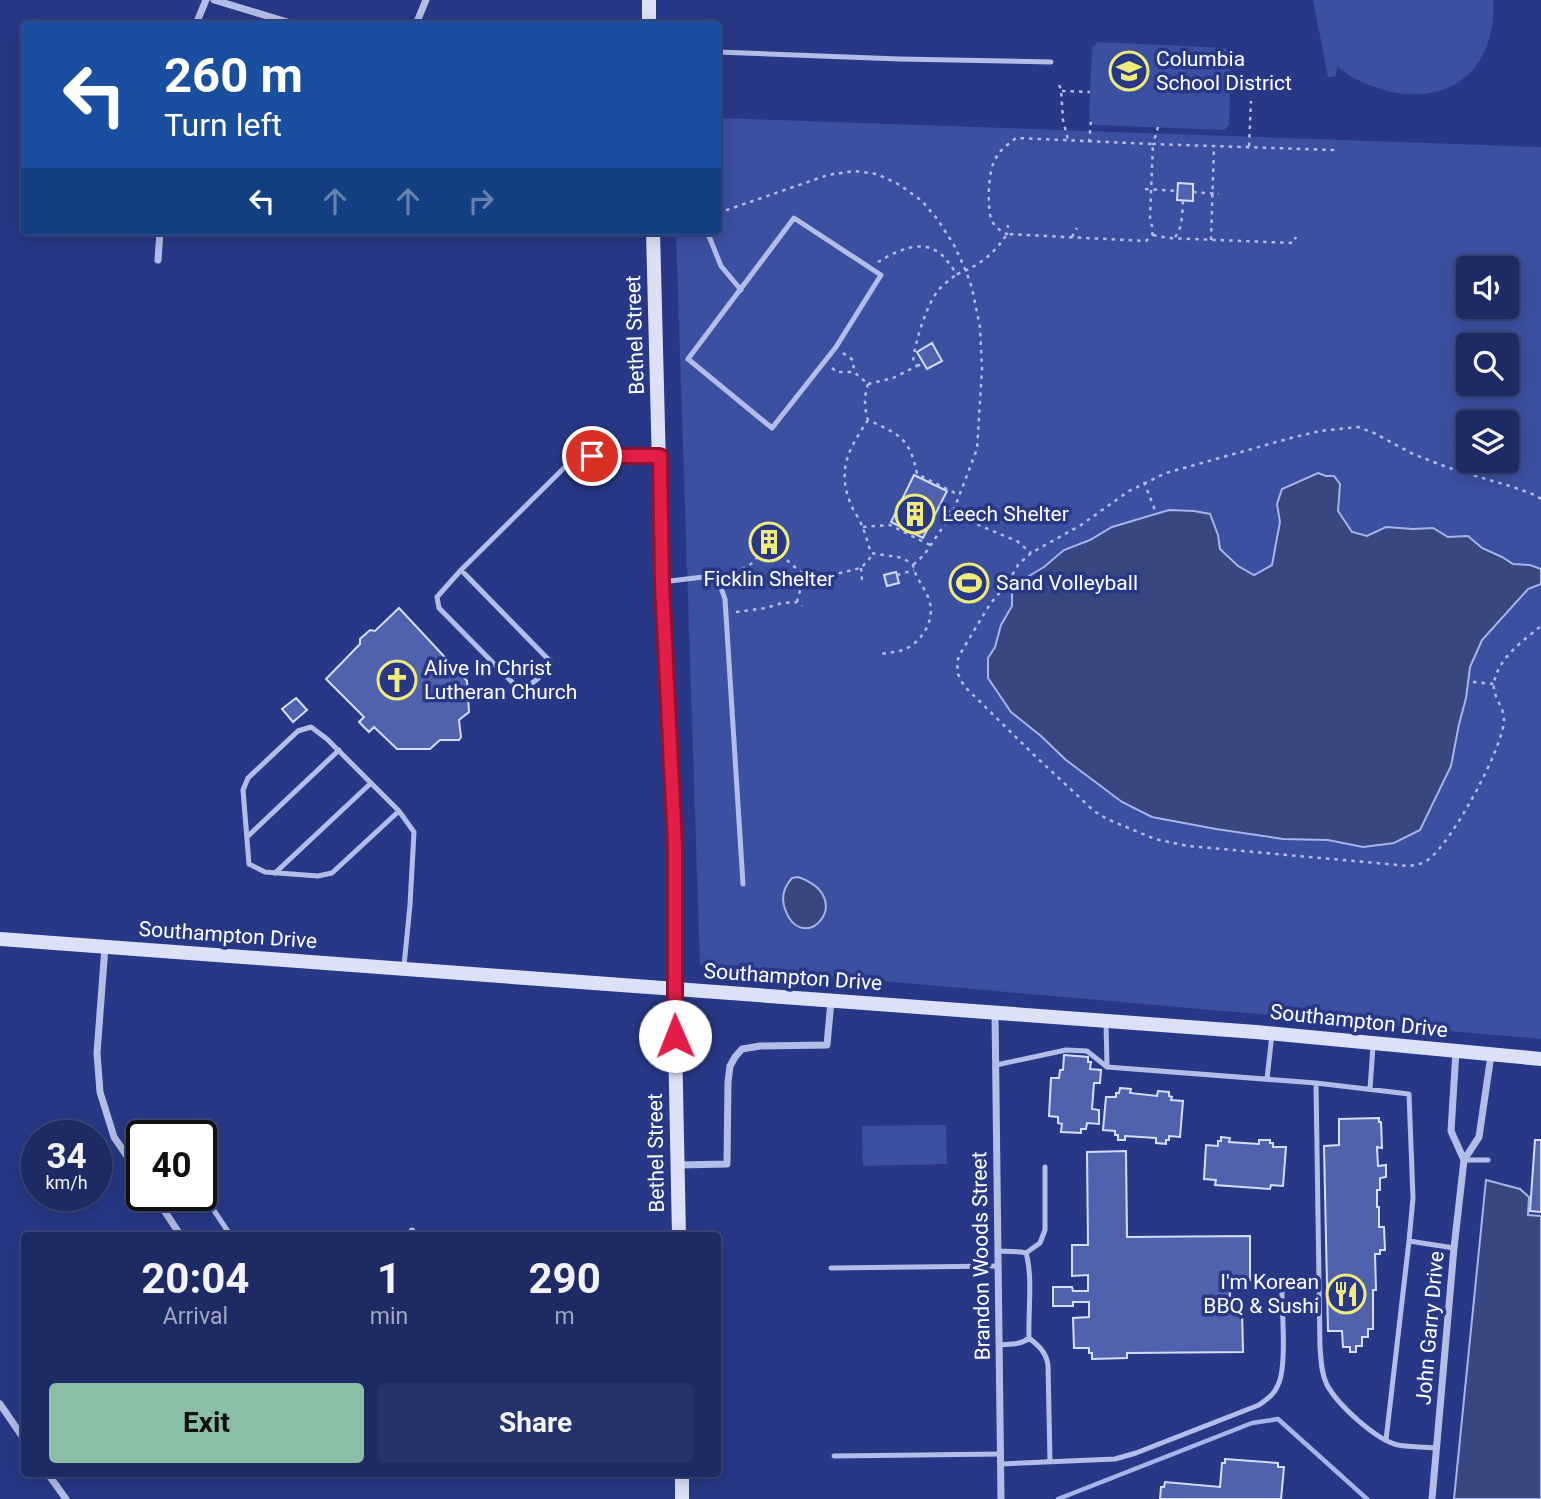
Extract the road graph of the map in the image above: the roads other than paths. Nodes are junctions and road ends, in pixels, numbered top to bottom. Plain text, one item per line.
1 (206, 0) edge
2 (214, 0) edge
3 (426, 0) edge
4 (649, 0) edge
5 (197, 21) edge
6 (284, 21) edge
7 (417, 21) edge
8 (649, 21) edge
9 (721, 52) edge
10 (1051, 62) dead end
11 (160, 235) edge
12 (653, 235) edge
13 (709, 235) edge
14 (158, 260) dead end
15 (741, 290) junction
16 (660, 456) junction
17 (460, 570) junction
18 (662, 583) junction
19 (339, 750) junction
20 (371, 783) junction
21 (399, 811) junction
22 (247, 838) junction
23 (275, 873) junction
24 (743, 884) dead end
25 (0, 939) edge
26 (106, 947) junction
27 (404, 969) junction
28 (674, 989) junction
29 (831, 1001) junction
30 (995, 1013) junction
31 (1106, 1021) junction
32 (1272, 1034) junction
33 (1373, 1043) junction
34 (1456, 1051) junction
35 (1490, 1055) junction
36 (1541, 1059) edge
37 (996, 1065) junction
38 (1107, 1067) junction
39 (1267, 1079) junction
40 (1316, 1083) junction
41 (1370, 1089) junction
42 (126, 1155) edge
43 (1464, 1160) junction
44 (1488, 1160) dead end
45 (678, 1165) junction
46 (1045, 1167) dead end
47 (165, 1211) edge
48 (214, 1211) edge
49 (178, 1232) edge
50 (227, 1232) edge
51 (679, 1232) edge
52 (1409, 1241) junction
53 (1454, 1248) junction
54 (998, 1251) junction
55 (1026, 1253) junction
56 (998, 1266) junction
57 (831, 1268) dead end
58 (1282, 1292) dead end
59 (1029, 1338) junction
60 (999, 1345) junction
61 (0, 1405) edge
62 (21, 1435) edge
63 (1386, 1440) junction
64 (1437, 1448) junction
65 (1001, 1454) junction
66 (834, 1456) dead end
67 (1050, 1462) junction
68 (1001, 1464) junction
69 (50, 1477) edge
70 (682, 1477) edge
71 (66, 1499) edge
72 (682, 1499) edge
73 (1001, 1499) edge
74 (1432, 1499) edge

1 - 5 street
2 - 6 street
3 - 7 street
4 - 8 street
9 - 10 lane
11 - 14 street
12 - 16 street, Bethel Street
13 - 15 lane
15 - 15 lane
16 - 17 lane
16 - 18 street, Bethel Street
17 - 17 lane
18 - 24 lane
18 - 28 street, Bethel Street
19 - 20 lane
19 - 22 lane
19 - 22 lane
20 - 21 lane
20 - 23 lane
21 - 23 lane
21 - 27 lane
22 - 23 lane
25 - 26 street, Southampton Drive
26 - 27 street, Southampton Drive
26 - 42 street
27 - 28 street, Southampton Drive
28 - 29 street, Southampton Drive
28 - 45 street, Bethel Street
29 - 30 street, Southampton Drive
29 - 45 street
30 - 31 street, Southampton Drive
30 - 37 street, Brandon Woods Street
31 - 32 street, Southampton Drive
31 - 38 lane
32 - 33 street, Southampton Drive
32 - 39 lane
33 - 34 street, Southampton Drive
33 - 41 lane
34 - 35 street, Southampton Drive
34 - 43 street, John Garry Drive
35 - 36 street, Southampton Drive
35 - 43 street, John Garry Drive
37 - 38 lane
37 - 54 street, Brandon Woods Street
38 - 39 lane
39 - 40 lane
40 - 41 lane
40 - 63 lane
41 - 52 lane
43 - 44 lane
43 - 53 street, John Garry Drive
45 - 51 street, Bethel Street
46 - 55 lane
47 - 49 street
48 - 50 lane
52 - 53 lane
52 - 63 lane
53 - 64 street, John Garry Drive
54 - 55 lane
54 - 56 street, Brandon Woods Street
55 - 59 lane
56 - 57 lane
56 - 60 street, Brandon Woods Street
58 - 67 lane
59 - 60 lane
59 - 67 lane
60 - 65 street, Brandon Woods Street
61 - 62 street
63 - 64 lane
64 - 74 street, John Garry Drive
65 - 66 lane
65 - 68 street, Brandon Woods Street
67 - 68 lane
68 - 73 street, Brandon Woods Street
69 - 71 street
70 - 72 street

